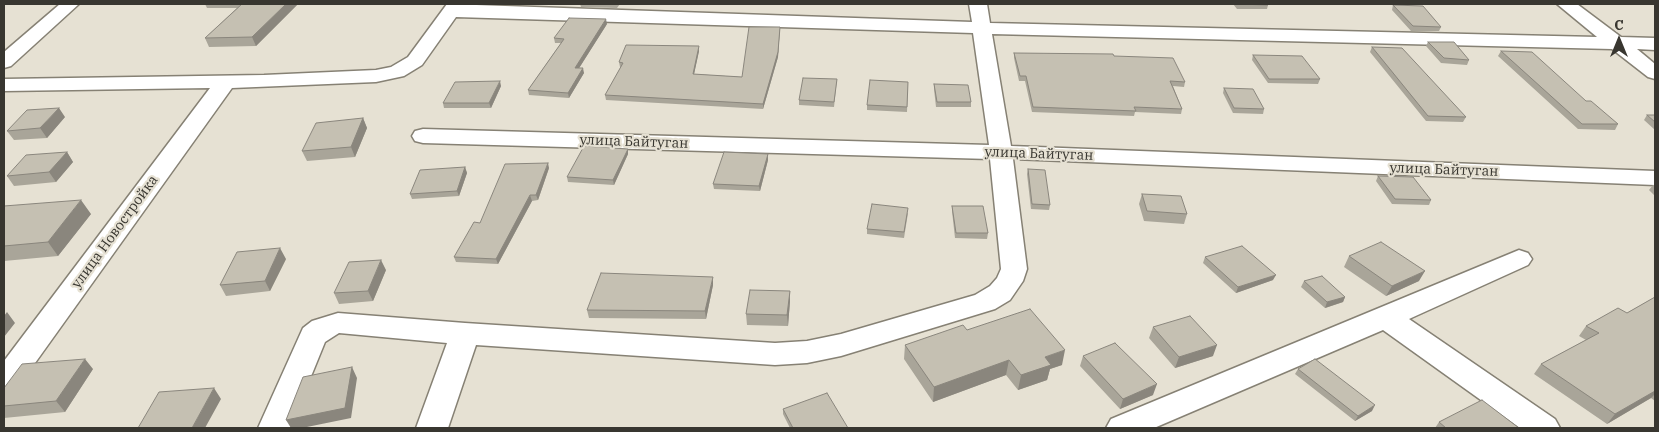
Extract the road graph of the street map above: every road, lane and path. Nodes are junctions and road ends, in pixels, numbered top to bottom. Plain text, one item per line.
1 (70, 4) edge
2 (1566, 4) edge
3 (454, 8) edge
4 (979, 16) edge
5 (1617, 43) junction
6 (1655, 44) edge
7 (23, 45) junction
8 (4, 46) edge
9 (4, 62) edge
10 (1655, 73) edge
11 (226, 81) junction
12 (4, 85) edge
13 (423, 136) dead end
14 (1001, 152) junction
15 (1655, 178) edge
16 (1519, 259) dead end
17 (1386, 317) junction
18 (465, 334) junction
19 (4, 382) edge
20 (274, 428) edge
21 (432, 428) edge
22 (1122, 428) edge
23 (1544, 428) edge

1 - 7 street
2 - 5 street
3 - 4 street
3 - 11 street
4 - 5 street
4 - 14 street
5 - 6 street
5 - 10 street
7 - 8 street
7 - 9 street
11 - 12 street
11 - 19 street, улица Новостройка
13 - 14 street, улица Байтуган
14 - 15 street, улица Байтуган
14 - 18 street
16 - 17 street
17 - 22 street
17 - 23 street
18 - 20 street
18 - 21 street

